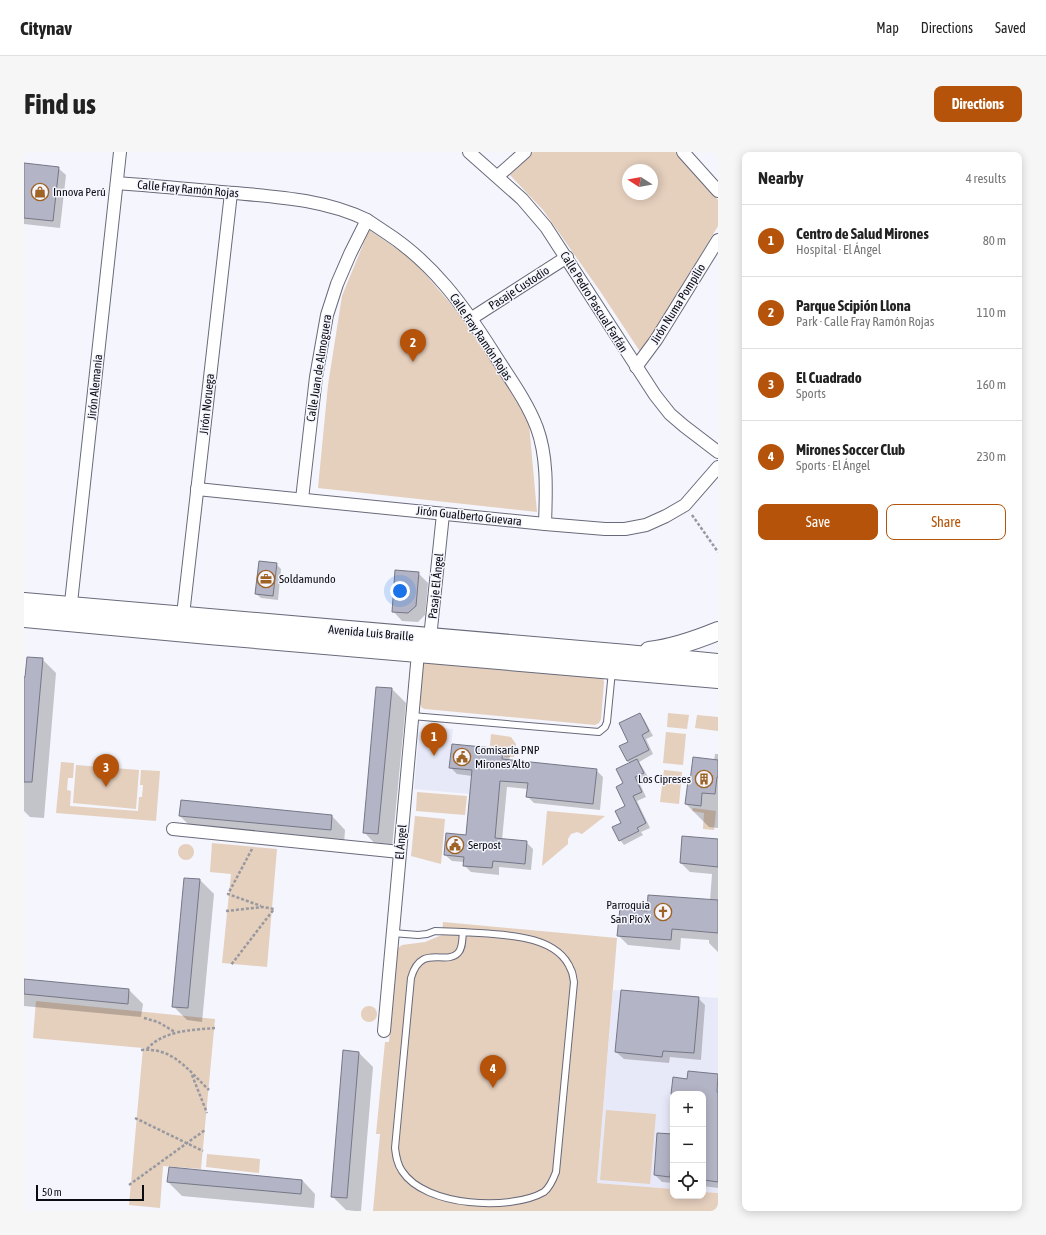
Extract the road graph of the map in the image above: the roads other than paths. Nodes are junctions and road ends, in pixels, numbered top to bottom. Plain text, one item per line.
1 (120, 152) edge
2 (469, 152) edge
3 (525, 152) edge
4 (683, 152) edge
5 (498, 176) junction
6 (117, 183) junction
7 (718, 191) edge
8 (231, 193) junction
9 (367, 220) junction
10 (718, 240) edge
11 (567, 257) junction
12 (472, 318) junction
13 (636, 367) junction
14 (718, 452) edge
15 (718, 467) edge
16 (197, 489) junction
17 (302, 499) junction
18 (443, 514) junction
19 (545, 524) junction
20 (24, 602) edge
21 (70, 614) junction
22 (183, 615) junction
23 (24, 618) edge
24 (718, 631) edge
25 (430, 638) junction
26 (418, 653) junction
27 (627, 654) junction
28 (718, 663) edge
29 (612, 670) junction
30 (718, 679) edge
31 (412, 716) junction
32 (173, 829) dead end
33 (400, 852) junction
34 (463, 932) junction
35 (392, 933) junction
36 (384, 1031) dead end

1 - 6 street, Jirón Alemania
2 - 5 street, Calle Pedro Pascual Farfán
3 - 5 street
4 - 7 street
5 - 11 street, Calle Pedro Pascual Farfán
6 - 8 street, Calle Fray Ramón Rojas
6 - 21 street, Jirón Alemania
8 - 9 street, Calle Fray Ramón Rojas
8 - 16 street, Jirón Noruega
9 - 12 street, Calle Fray Ramón Rojas
9 - 17 street, Calle Juan de Almoguera
10 - 13 street, Jirón Numa Pompilio
11 - 12 street, Pasaje Custodio
11 - 13 street, Calle Pedro Pascual Farfán
12 - 19 street, Calle Fray Ramón Rojas
13 - 14 street, Calle Pedro Pascual Farfán
15 - 19 street, Jirón Gualberto Guevara
16 - 17 street, Jirón Gualberto Guevara
16 - 22 street, Jirón Noruega
17 - 18 street, Jirón Gualberto Guevara
18 - 19 street, Jirón Gualberto Guevara
18 - 25 street, Pasaje El Ángel
20 - 21 street, Avenida Luis Braille
21 - 22 street, Avenida Luis Braille
21 - 23 street, Avenida Luis Braille
21 - 26 street, Avenida Luis Braille
22 - 25 street, Avenida Luis Braille
24 - 27 street
25 - 26 street
25 - 27 street, Avenida Luis Braille
26 - 29 street, Avenida Luis Braille
26 - 31 street, El Ángel
27 - 28 street, Avenida Luis Braille
29 - 30 street, Avenida Luis Braille
29 - 31 lane
31 - 33 street, El Ángel
32 - 33 street
33 - 35 street, El Ángel
34 - 34 lane
34 - 35 lane
35 - 36 street, El Ángel

